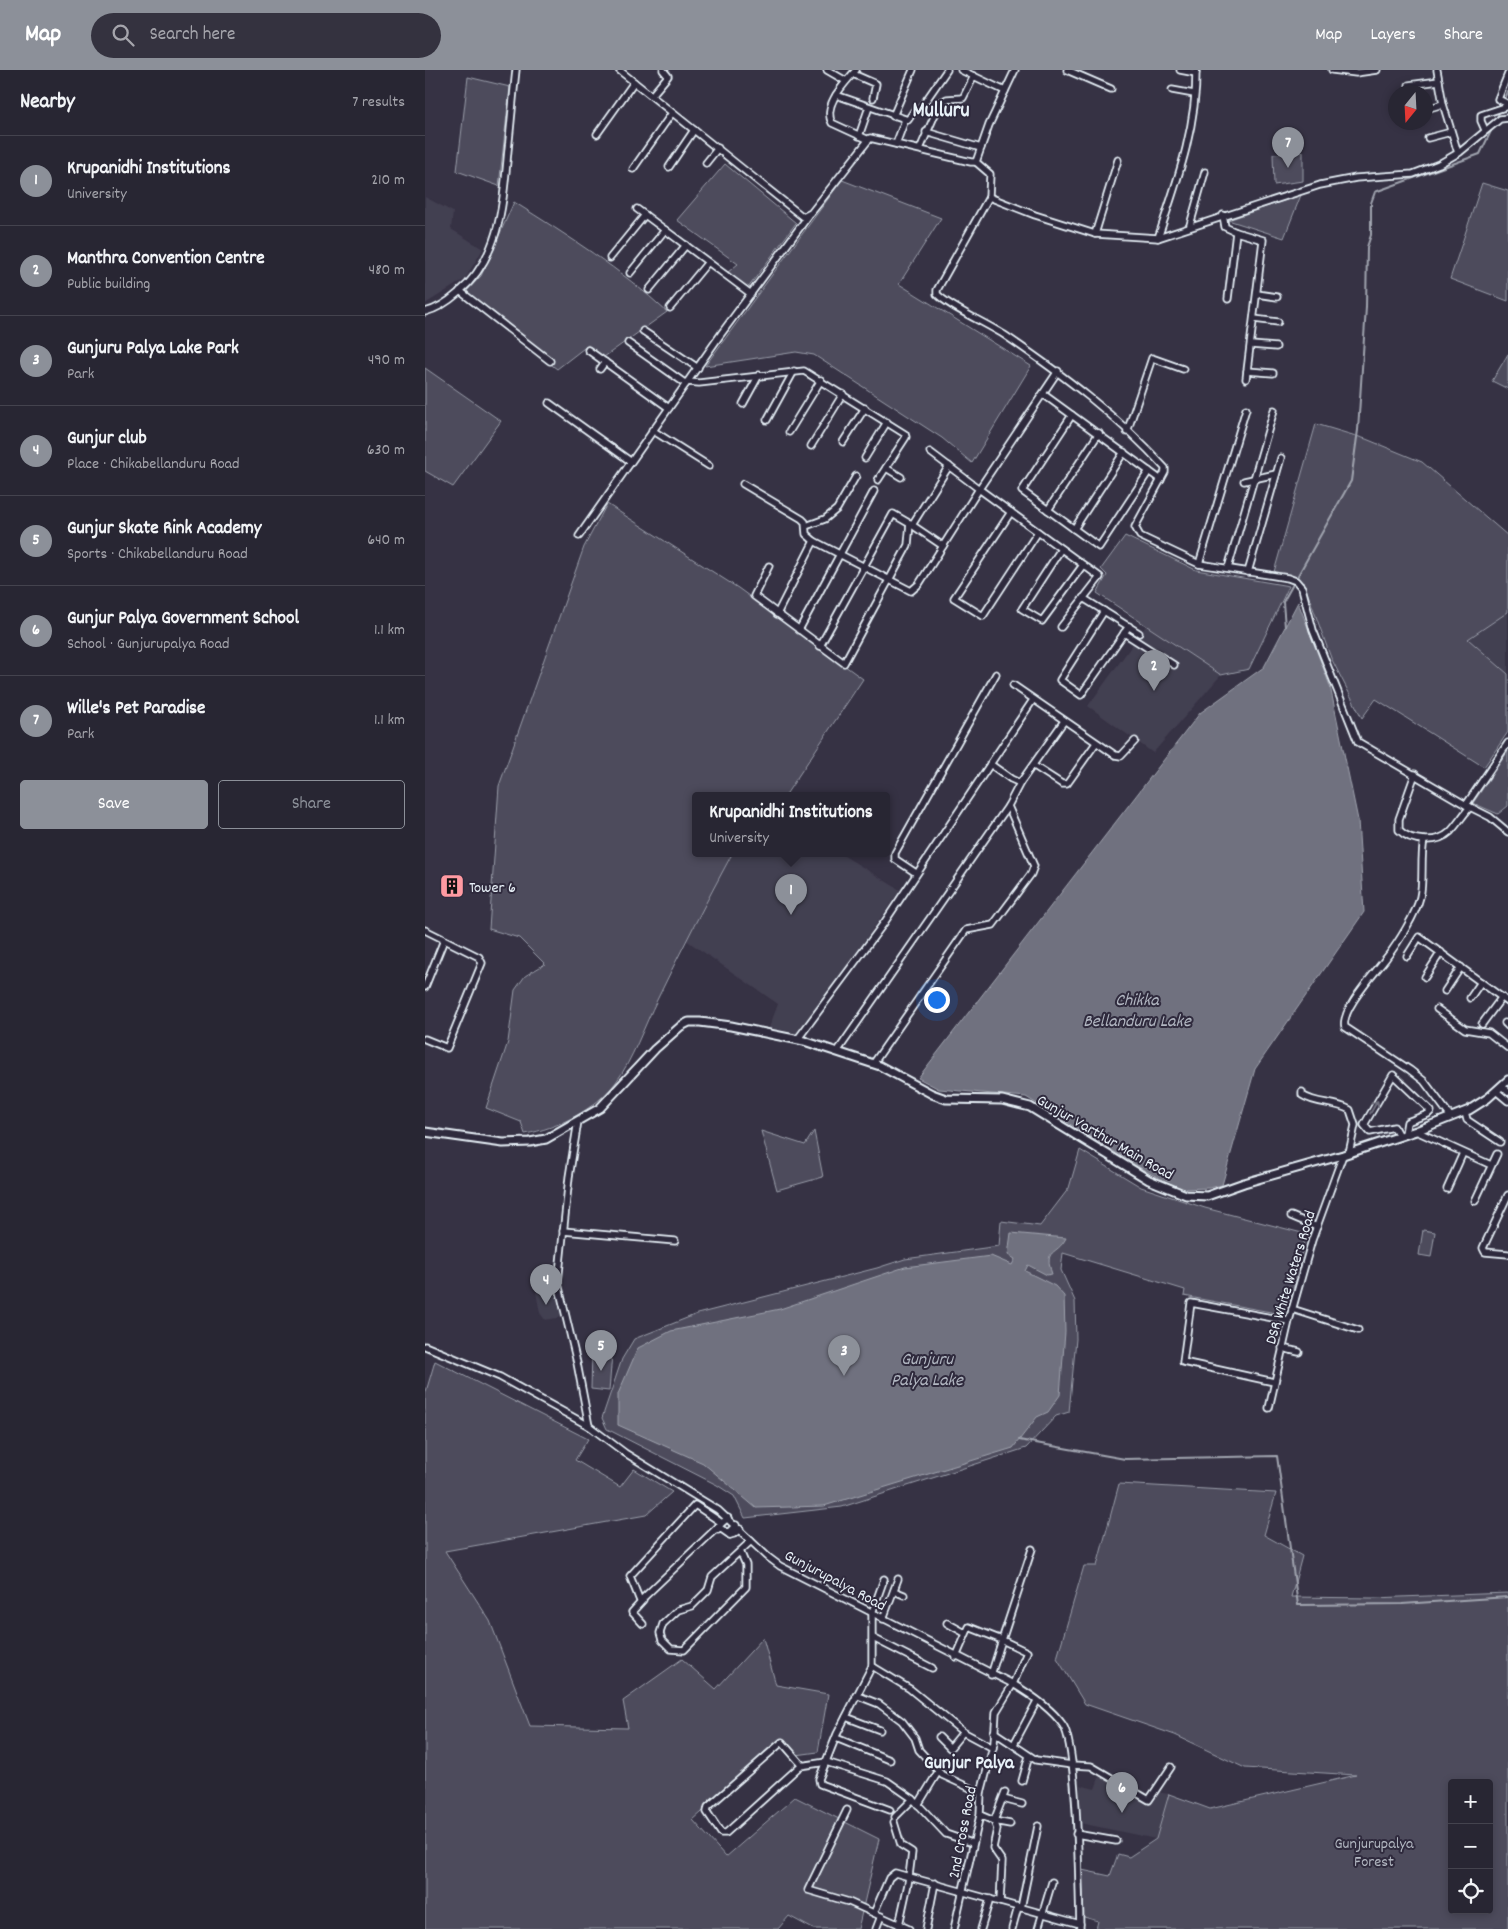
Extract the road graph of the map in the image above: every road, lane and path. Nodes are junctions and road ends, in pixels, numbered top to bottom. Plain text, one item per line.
1 (516, 70) edge
2 (619, 70) edge
3 (663, 70) edge
4 (827, 70) edge
5 (913, 70) edge
6 (947, 70) edge
7 (961, 70) edge
8 (1015, 70) edge
9 (1067, 70) edge
10 (1180, 70) edge
11 (1332, 70) edge
12 (1377, 70) edge
13 (1437, 70) edge
14 (855, 72) edge
15 (1196, 72) edge
16 (1508, 74) edge
17 (973, 76) junction
18 (846, 81) junction
19 (1439, 81) junction
20 (634, 82) junction
21 (1415, 85) edge
22 (1111, 89) dead end
23 (1172, 90) dead end
24 (1005, 91) junction
25 (1195, 94) junction
26 (652, 95) junction
27 (836, 95) junction
28 (873, 98) dead end
29 (1443, 104) junction
30 (1508, 105) edge
31 (869, 107) junction
32 (1433, 107) edge
33 (672, 113) junction
34 (893, 116) junction
35 (1508, 118) edge
36 (905, 120) junction
37 (694, 130) junction
38 (1485, 130) junction
39 (926, 132) junction
40 (1451, 132) junction
41 (597, 134) dead end
42 (859, 136) junction
43 (1428, 138) dead end
44 (869, 140) junction
45 (896, 144) junction
46 (718, 148) junction
47 (981, 148) junction
48 (920, 149) junction
49 (1458, 153) junction
50 (1118, 160) dead end
51 (976, 162) junction
52 (706, 163) dead end
53 (669, 167) dead end
54 (633, 168) dead end
55 (1205, 172) dead end
56 (989, 197) junction
57 (637, 209) dead end
58 (811, 213) junction
59 (645, 215) junction
60 (1223, 215) junction
61 (1190, 225) junction
62 (665, 230) junction
63 (1236, 232) junction
64 (1095, 234) junction
65 (1158, 238) junction
66 (686, 245) junction
67 (610, 258) dead end
68 (708, 262) junction
69 (630, 273) dead end
70 (649, 290) dead end
71 (460, 292) junction
72 (751, 294) junction
73 (1257, 294) junction
74 (1277, 297) dead end
75 (1228, 299) dead end
76 (670, 308) dead end
77 (425, 312) edge
78 (1254, 319) junction
79 (1278, 322) dead end
80 (643, 331) dead end
81 (628, 343) dead end
82 (1251, 344) junction
83 (1276, 347) dead end
84 (588, 350) dead end
85 (550, 361) dead end
86 (605, 362) junction
87 (698, 368) junction
88 (600, 369) dead end
89 (1183, 369) dead end
90 (795, 371) junction
91 (1058, 371) junction
92 (1247, 371) junction
93 (1273, 373) dead end
94 (759, 375) junction
95 (1246, 379) dead end
96 (821, 380) junction
97 (687, 383) junction
98 (843, 394) junction
99 (1043, 394) junction
100 (549, 403) dead end
101 (743, 404) dead end
102 (669, 408) junction
103 (865, 408) junction
104 (1246, 409) dead end
105 (1274, 410) dead end
106 (1072, 415) junction
107 (767, 420) dead end
108 (887, 422) junction
109 (652, 430) junction
110 (789, 432) dead end
111 (1127, 432) junction
112 (1099, 433) junction
113 (843, 442) dead end
114 (811, 446) dead end
115 (930, 452) dead end
116 (1124, 452) junction
117 (865, 458) dead end
118 (1281, 458) dead end
119 (630, 461) junction
120 (709, 466) dead end
121 (949, 466) junction
122 (886, 468) junction
123 (1149, 470) junction
124 (1276, 474) junction
125 (856, 476) dead end
126 (901, 477) dead end
127 (1254, 479) junction
128 (878, 480) dead end
129 (1161, 480) junction
130 (1244, 481) dead end
131 (743, 484) dead end
132 (979, 489) junction
133 (874, 491) dead end
134 (1048, 510) junction
135 (1011, 512) junction
136 (911, 524) junction
137 (806, 526) junction
138 (1074, 529) junction
139 (1038, 532) junction
140 (579, 536) dead end
141 (814, 541) junction
142 (943, 546) junction
143 (1061, 549) junction
144 (839, 555) junction
145 (1199, 564) junction
146 (1083, 565) junction
147 (769, 566) dead end
148 (863, 568) junction
149 (1228, 568) junction
150 (1248, 572) junction
151 (888, 581) junction
152 (1083, 598) junction
153 (1104, 611) junction
154 (777, 614) junction
155 (1129, 626) junction
156 (1061, 627) dead end
157 (799, 630) junction
158 (1124, 633) junction
159 (1139, 633) dead end
160 (820, 646) junction
161 (1173, 665) dead end
162 (996, 674) dead end
163 (1013, 685) dead end
164 (1033, 700) junction
165 (1064, 721) junction
166 (1135, 741) dead end
167 (1096, 743) junction
168 (1508, 743) edge
169 (990, 764) junction
170 (1034, 766) junction
171 (1415, 774) junction
172 (1020, 783) junction
173 (1008, 806) junction
174 (1468, 806) junction
175 (1508, 832) edge
176 (1424, 840) junction
177 (916, 873) junction
178 (425, 930) edge
179 (444, 940) junction
180 (1441, 952) junction
181 (1407, 956) dead end
182 (1461, 967) junction
183 (1425, 976) dead end
184 (1481, 982) junction
185 (425, 987) edge
186 (1445, 991) dead end
187 (1502, 997) junction
188 (1469, 998) dead end
189 (1508, 1002) edge
190 (1437, 1010) dead end
191 (1482, 1024) dead end
192 (425, 1039) edge
193 (797, 1040) junction
194 (1508, 1048) edge
195 (837, 1052) junction
196 (873, 1064) junction
197 (1508, 1080) edge
198 (1499, 1088) junction
199 (1302, 1092) dead end
200 (1508, 1092) edge
201 (1508, 1101) edge
202 (1465, 1112) junction
203 (1451, 1117) junction
204 (578, 1121) junction
205 (1416, 1131) junction
206 (425, 1132) edge
207 (1402, 1135) junction
208 (1500, 1142) dead end
209 (1463, 1153) junction
210 (1346, 1154) junction
211 (1497, 1154) dead end
212 (1491, 1165) junction
213 (1447, 1189) dead end
214 (1508, 1195) edge
215 (1475, 1201) dead end
216 (1291, 1216) dead end
217 (1317, 1227) junction
218 (563, 1231) junction
219 (675, 1241) dead end
220 (1508, 1254) edge
221 (1292, 1309) junction
222 (1289, 1321) junction
223 (1358, 1330) dead end
224 (425, 1346) edge
225 (1282, 1348) junction
226 (1299, 1352) dead end
227 (1274, 1382) junction
228 (1269, 1408) dead end
229 (589, 1426) junction
230 (728, 1518) junction
231 (722, 1523) junction
232 (738, 1527) junction
233 (751, 1541) junction
234 (1032, 1549) dead end
235 (740, 1551) junction
236 (884, 1579) dead end
237 (898, 1579) dead end
238 (894, 1591) junction
239 (904, 1595) dead end
240 (872, 1613) junction
241 (883, 1619) junction
242 (643, 1624) dead end
243 (947, 1624) dead end
244 (965, 1633) junction
245 (873, 1638) junction
246 (1002, 1640) junction
247 (956, 1657) junction
248 (872, 1666) junction
249 (932, 1668) dead end
250 (991, 1675) junction
251 (1013, 1684) junction
252 (856, 1695) junction
253 (1037, 1701) junction
254 (846, 1717) junction
255 (880, 1730) dead end
256 (963, 1732) junction
257 (994, 1732) junction
258 (836, 1738) junction
259 (939, 1738) dead end
260 (1014, 1744) junction
261 (993, 1748) junction
262 (1029, 1756) junction
263 (890, 1760) dead end
264 (826, 1762) junction
265 (802, 1765) junction
266 (1072, 1765) junction
267 (1171, 1766) dead end
268 (938, 1772) junction
269 (1022, 1781) dead end
270 (981, 1794) junction
271 (913, 1799) junction
272 (1022, 1804) dead end
273 (918, 1805) junction
274 (847, 1810) dead end
275 (890, 1810) dead end
276 (980, 1815) junction
277 (994, 1821) junction
278 (1010, 1824) dead end
279 (1038, 1826) dead end
280 (1076, 1834) junction
281 (1116, 1841) dead end
282 (973, 1843) junction
283 (909, 1877) junction
284 (1052, 1882) dead end
285 (935, 1883) junction
286 (963, 1891) junction
287 (990, 1899) junction
288 (1000, 1902) junction
289 (1019, 1907) junction
290 (874, 1913) junction
291 (1042, 1914) junction
292 (881, 1916) junction
293 (899, 1925) junction
294 (1080, 1926) edge
295 (876, 1929) edge
296 (909, 1929) edge
297 (926, 1929) edge
298 (954, 1929) edge
299 (981, 1929) edge
300 (1012, 1929) edge
301 (1038, 1929) edge

1 - 71 street
2 - 20 street
3 - 26 street
4 - 18 street
5 - 34 street
6 - 36 street
7 - 17 street
8 - 24 street
9 - 22 street
10 - 15 street
11 - 12 street
13 - 19 street
14 - 18 street
14 - 28 street
15 - 25 street
16 - 30 street
17 - 24 street
17 - 39 street
18 - 27 street
19 - 21 street
19 - 29 street
20 - 26 street
20 - 41 street
23 - 25 street
24 - 47 street
25 - 65 street
26 - 33 street
27 - 31 street
27 - 42 street
29 - 32 street
29 - 40 street
30 - 38 street
31 - 34 street
31 - 42 street
33 - 37 street
33 - 54 street
34 - 36 street
35 - 38 street
36 - 45 street
37 - 46 street
37 - 53 street
38 - 49 street
39 - 47 street
39 - 48 street
40 - 43 street
40 - 49 street
42 - 44 street
44 - 45 street
44 - 58 street
45 - 48 street
46 - 52 street
46 - 58 street
47 - 51 street
48 - 51 street
49 - 60 street
50 - 64 street
51 - 56 street
55 - 61 street
56 - 64 street
56 - 91 street
57 - 59 street
58 - 72 street
59 - 62 street
59 - 67 street
60 - 61 street
60 - 63 street
61 - 65 street
62 - 66 street
62 - 69 street
63 - 73 street
63 - 75 street
64 - 65 street
66 - 68 street
66 - 70 street
68 - 72 street
68 - 76 street
71 - 77 street
71 - 85 street
72 - 87 street
73 - 74 street
73 - 78 street
78 - 79 street
78 - 82 street
80 - 87 street
81 - 97 street
82 - 83 street
82 - 92 street
84 - 86 street
86 - 88 street
86 - 102 street
87 - 97 street
89 - 111 street
90 - 94 street
90 - 96 street
90 - 107 street
91 - 99 street
91 - 111 street
92 - 93 street
92 - 95 street
94 - 97 street
94 - 101 street
96 - 98 street
96 - 110 street
97 - 102 street
98 - 103 street
98 - 114 street
99 - 106 street
99 - 132 street
100 - 119 street
102 - 109 street
103 - 108 street
103 - 113 street
104 - 145 street
105 - 127 street
106 - 112 street
106 - 134 street
108 - 117 street
108 - 122 street
109 - 119 street
109 - 120 street
111 - 129 street
112 - 116 street
112 - 134 street
115 - 121 street
116 - 123 street
116 - 138 street
118 - 124 street
119 - 140 street
121 - 132 street
121 - 136 street
122 - 126 street
122 - 128 street
123 - 129 street
123 - 138 street
124 - 127 street
124 - 150 street
125 - 137 street
127 - 130 street
127 - 149 street
129 - 145 street
131 - 137 street
132 - 135 street
132 - 142 street
133 - 144 street
134 - 138 street
135 - 139 street
135 - 139 street
136 - 142 street
136 - 148 street
136 - 151 street
137 - 141 street
139 - 143 street
141 - 144 street
141 - 154 street
142 - 151 street
143 - 146 street
143 - 146 street
144 - 148 street
144 - 157 street
145 - 149 street
146 - 152 street
147 - 154 street
148 - 151 street
148 - 160 street
149 - 150 street
150 - 171 street
151 - 160 street
152 - 153 street
152 - 156 street
153 - 155 street
153 - 158 street
154 - 157 street
155 - 158 street
155 - 159 street
157 - 160 street
158 - 161 street
162 - 177 street
163 - 164 street
164 - 165 street
164 - 169 street
165 - 167 street
165 - 170 street
166 - 167 street
167 - 170 street
168 - 174 street
169 - 172 street
169 - 177 street
170 - 172 street
171 - 174 street
171 - 176 street
172 - 173 street
173 - 195 street
173 - 196 street
174 - 175 street
174 - 176 street
176 - 203 street
177 - 193 street
178 - 179 street
179 - 185 street
179 - 192 street
180 - 181 street
180 - 182 street
180 - 183 street
182 - 184 street
182 - 186 street
184 - 187 street
184 - 188 street
187 - 189 street
187 - 191 street
190 - 194 street
193 - 195 main road, Gunjur Varthur Main Road
193 - 204 main road, Gunjur Varthur Main Road
195 - 196 main road, Gunjur Varthur Main Road
196 - 210 main road, Gunjur Varthur Main Road
197 - 198 main road, Gunjur Varthur Main Road
198 - 200 street
198 - 201 street
198 - 202 main road, Gunjur Varthur Main Road
199 - 210 street, DSR White Waters Road
202 - 203 main road, Gunjur Varthur Main Road
202 - 208 street
203 - 205 main road, Gunjur Varthur Main Road
204 - 206 main road, Gunjur Varthur Main Road
204 - 218 street
205 - 207 main road, Gunjur Varthur Main Road
205 - 209 street
207 -> 207 street
207 - 210 main road, Gunjur Varthur Main Road
209 - 212 street
209 - 213 street
210 - 217 street, DSR White Waters Road
211 - 212 street
212 - 215 street
214 - 220 street
216 - 217 street
217 - 221 street, DSR White Waters Road
218 - 219 street
218 - 229 street
221 - 222 street, DSR White Waters Road
221 - 223 street
222 - 225 street, DSR White Waters Road
222 - 227 street
224 - 229 street, Gunjurupalya Road
225 - 226 street
225 - 227 street, DSR White Waters Road
227 - 228 street, DSR White Waters Road
229 - 230 street, Gunjurupalya Road
230 - 231 street
230 - 232 street, Gunjurupalya Road
231 - 231 street
232 - 233 street, Gunjurupalya Road
232 - 242 street
233 - 235 street
233 - 240 street, Gunjurupalya Road
234 - 246 street
235 - 235 street
236 - 240 street
237 - 238 street
238 - 239 street
238 - 241 street
240 - 241 street, Gunjurupalya Road
240 - 245 street
241 - 247 street, Gunjurupalya Road
243 - 244 street
244 - 246 street
244 - 247 street
245 - 248 street
245 - 249 street
246 - 250 street
246 - 251 street, 2nd Cross Road
247 - 250 street, Gunjurupalya Road
248 - 252 street
248 - 256 street
250 - 251 street, Gunjurupalya Road
251 - 253 street, Gunjurupalya Road
251 - 257 street, 2nd Cross Road
252 - 254 street
252 - 268 street
253 - 260 street
253 - 266 street, Gunjurupalya Road
254 - 255 street
254 - 258 street
256 - 259 street
256 - 261 street
257 - 260 street
257 - 261 street, 2nd Cross Road
258 - 263 street
258 - 264 street
260 - 262 street
261 - 270 street, 2nd Cross Road
262 - 266 street
262 - 269 street
264 - 265 street
264 - 271 street
264 - 275 street
265 - 265 street
266 - 267 street
266 - 280 street, Gunjurupalya Road
268 - 270 street
268 - 273 street
270 - 276 street, 2nd Cross Road
271 - 273 street
271 - 283 street
272 - 277 street
273 - 282 street
274 - 290 street
276 - 277 street
276 - 282 street, 2nd Cross Road
277 - 278 street
277 - 288 street
279 - 289 street
280 - 281 street
280 - 294 street, Gunjurupalya Road
282 - 286 street, 2nd Cross Road
283 - 285 street
283 - 290 street
283 - 293 street
284 - 291 street
285 - 286 street
285 - 297 street
286 - 287 street
286 - 298 street, 2nd Cross Road
287 - 288 street
287 - 299 street
288 - 289 street
289 - 291 street
289 - 300 street
290 - 292 street
291 - 294 street
291 - 301 street
292 - 293 street
292 - 295 street
293 - 296 street

